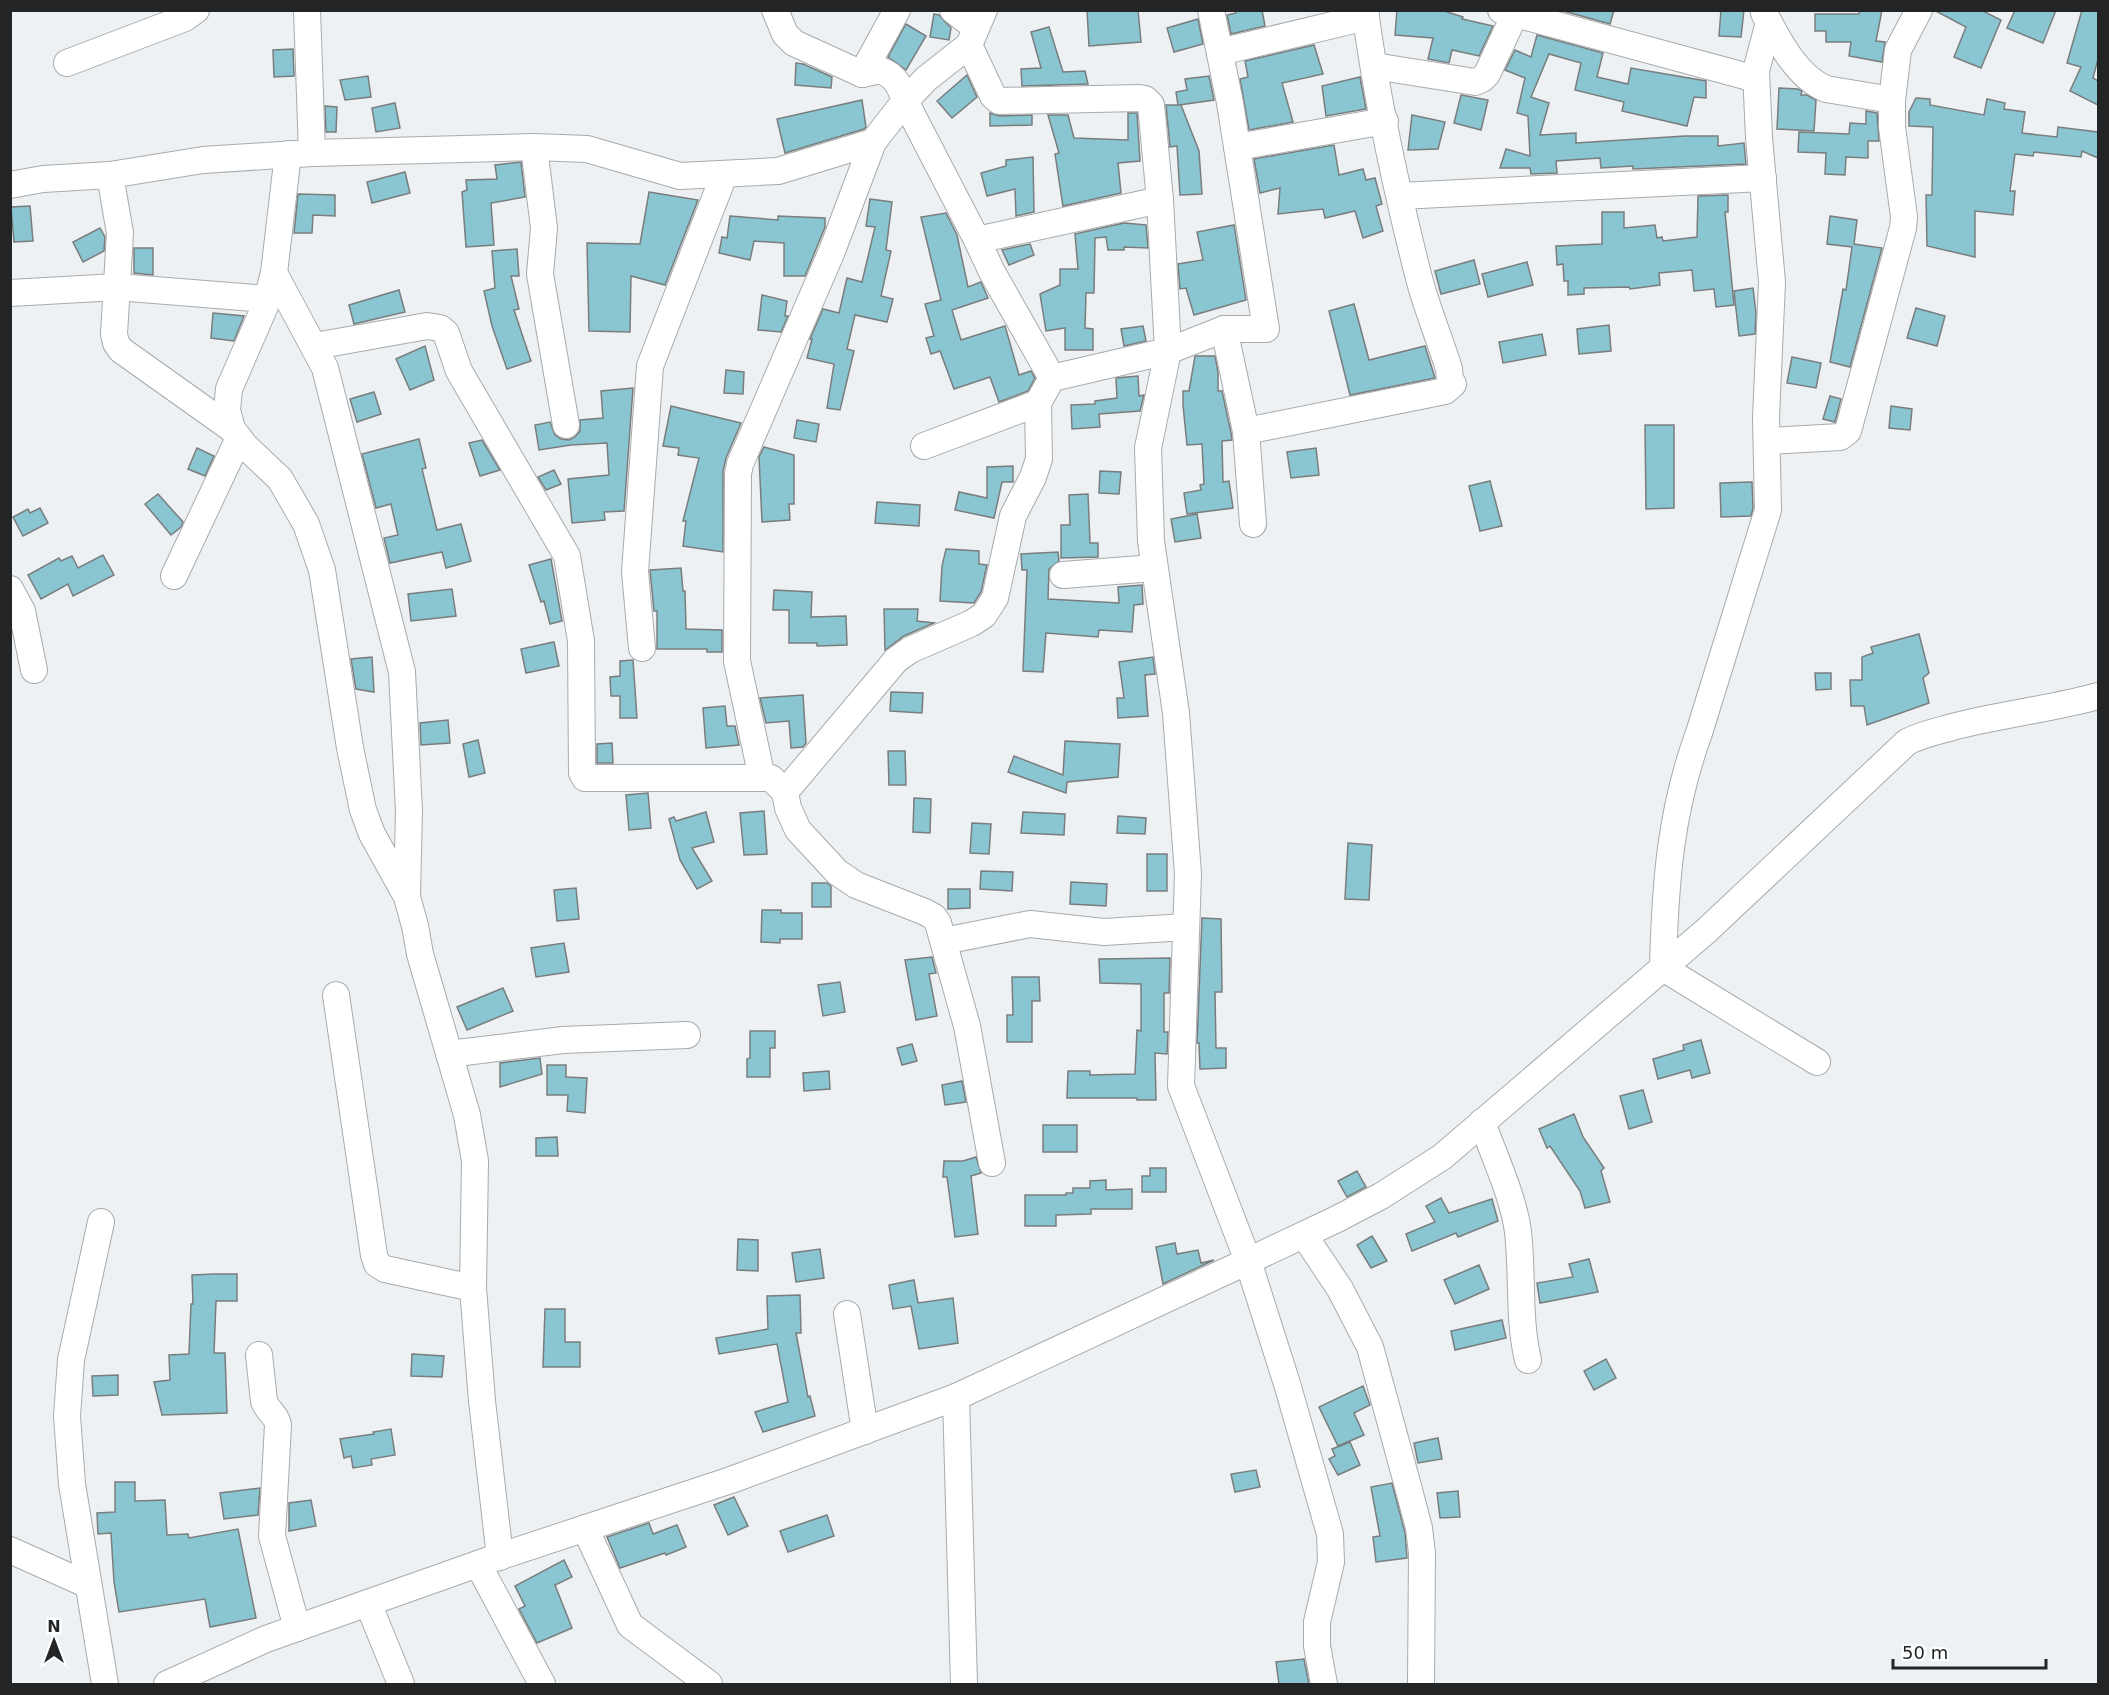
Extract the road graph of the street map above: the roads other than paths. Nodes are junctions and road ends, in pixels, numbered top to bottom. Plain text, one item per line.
1 (196, 10) edge
2 (307, 10) edge
3 (775, 10) edge
4 (897, 10) edge
5 (953, 10) edge
6 (1211, 10) edge
7 (1919, 10) edge
8 (1508, 12) edge
9 (1366, 14) edge
10 (1765, 16) edge
11 (976, 28) edge
12 (1220, 52) junction
13 (67, 63) dead end
14 (1374, 66) junction
15 (862, 74) junction
16 (1756, 79) junction
17 (1892, 100) junction
18 (905, 101) junction
19 (1385, 121) junction
20 (873, 142) junction
21 (546, 147) junction
22 (1237, 147) junction
23 (300, 153) junction
24 (110, 175) junction
25 (724, 175) junction
26 (1763, 178) junction
27 (10, 185) edge
28 (1400, 196) junction
29 (1160, 200) junction
30 (977, 240) junction
31 (274, 273) junction
32 (117, 287) junction
33 (10, 293) edge
34 (267, 299) junction
35 (1224, 329) junction
36 (315, 346) junction
37 (1168, 351) junction
38 (1053, 378) junction
39 (1038, 403) junction
40 (566, 425) dead end
41 (1246, 431) junction
42 (236, 433) junction
43 (1767, 441) junction
44 (924, 446) dead end
45 (1253, 524) dead end
46 (1154, 568) junction
47 (1063, 575) dead end
48 (174, 576) dead end
49 (10, 589) edge
50 (642, 648) dead end
51 (34, 670) dead end
52 (2098, 696) edge
53 (762, 778) junction
54 (785, 792) junction
55 (407, 897) junction
56 (1186, 927) junction
57 (944, 941) junction
58 (1663, 968) junction
59 (336, 995) dead end
60 (687, 1035) dead end
61 (449, 1054) junction
62 (1817, 1062) dead end
63 (1482, 1122) junction
64 (992, 1163) dead end
65 (101, 1222) dead end
66 (1304, 1235) junction
67 (1248, 1261) junction
68 (474, 1288) junction
69 (847, 1314) dead end
70 (259, 1354) dead end
71 (1528, 1360) dead end
72 (956, 1397) junction
73 (865, 1431) junction
74 (585, 1528) junction
75 (10, 1550) edge
76 (489, 1560) junction
77 (88, 1585) junction
78 (368, 1603) junction
79 (297, 1628) junction
80 (105, 1684) edge
81 (167, 1684) edge
82 (401, 1684) edge
83 (542, 1684) edge
84 (709, 1684) edge
85 (964, 1684) edge
86 (1324, 1684) edge
87 (1421, 1684) edge

1 - 13 street
2 - 23 street
3 - 15 street
4 - 15 street
5 - 11 street
6 - 12 street
7 - 17 street
8 - 14 street
8 - 16 street
9 - 12 street
9 - 14 street
10 - 16 street
10 - 17 street
11 - 18 street
11 - 29 street
12 - 22 street
14 - 19 street
15 - 18 street
16 - 26 street
17 - 43 street
18 - 20 street
18 - 30 street
19 - 22 street
19 - 28 street
20 - 25 street
20 - 53 street
21 - 23 street
21 - 25 street
21 - 40 street
22 - 35 street
23 - 24 street
23 - 31 street
24 - 27 street
24 - 32 street
25 - 50 street
26 - 28 street
26 - 43 street
28 - 41 street
29 - 30 street
29 - 37 street
30 - 38 street
31 - 34 street
31 - 36 street
32 - 33 street
32 - 34 street
32 - 42 street
34 - 42 street
35 - 37 street
35 - 41 street
36 - 53 street
36 - 55 street
37 - 38 street
37 - 46 street
38 - 39 street
39 - 44 street
39 - 54 street
41 - 45 street
42 - 48 street
42 - 55 street
43 - 58 street
46 - 47 street
46 - 56 street
49 - 51 street
52 - 58 street
53 - 54 street
54 - 57 street
55 - 61 street
56 - 57 street
56 - 67 street
57 - 64 street
58 - 62 street
58 - 63 street
59 - 68 street
60 - 61 street
61 - 68 street
63 - 66 street
63 - 71 street
65 - 77 street
66 - 67 street
66 - 87 street
67 - 72 street
67 - 86 street
68 - 76 street
69 - 73 street
70 - 79 street
72 - 73 street
72 - 85 street
73 - 74 street
74 - 76 street
74 - 84 street
75 - 77 street
76 - 78 street
76 - 83 street
77 - 80 street
78 - 79 street
78 - 82 street
79 - 81 street

